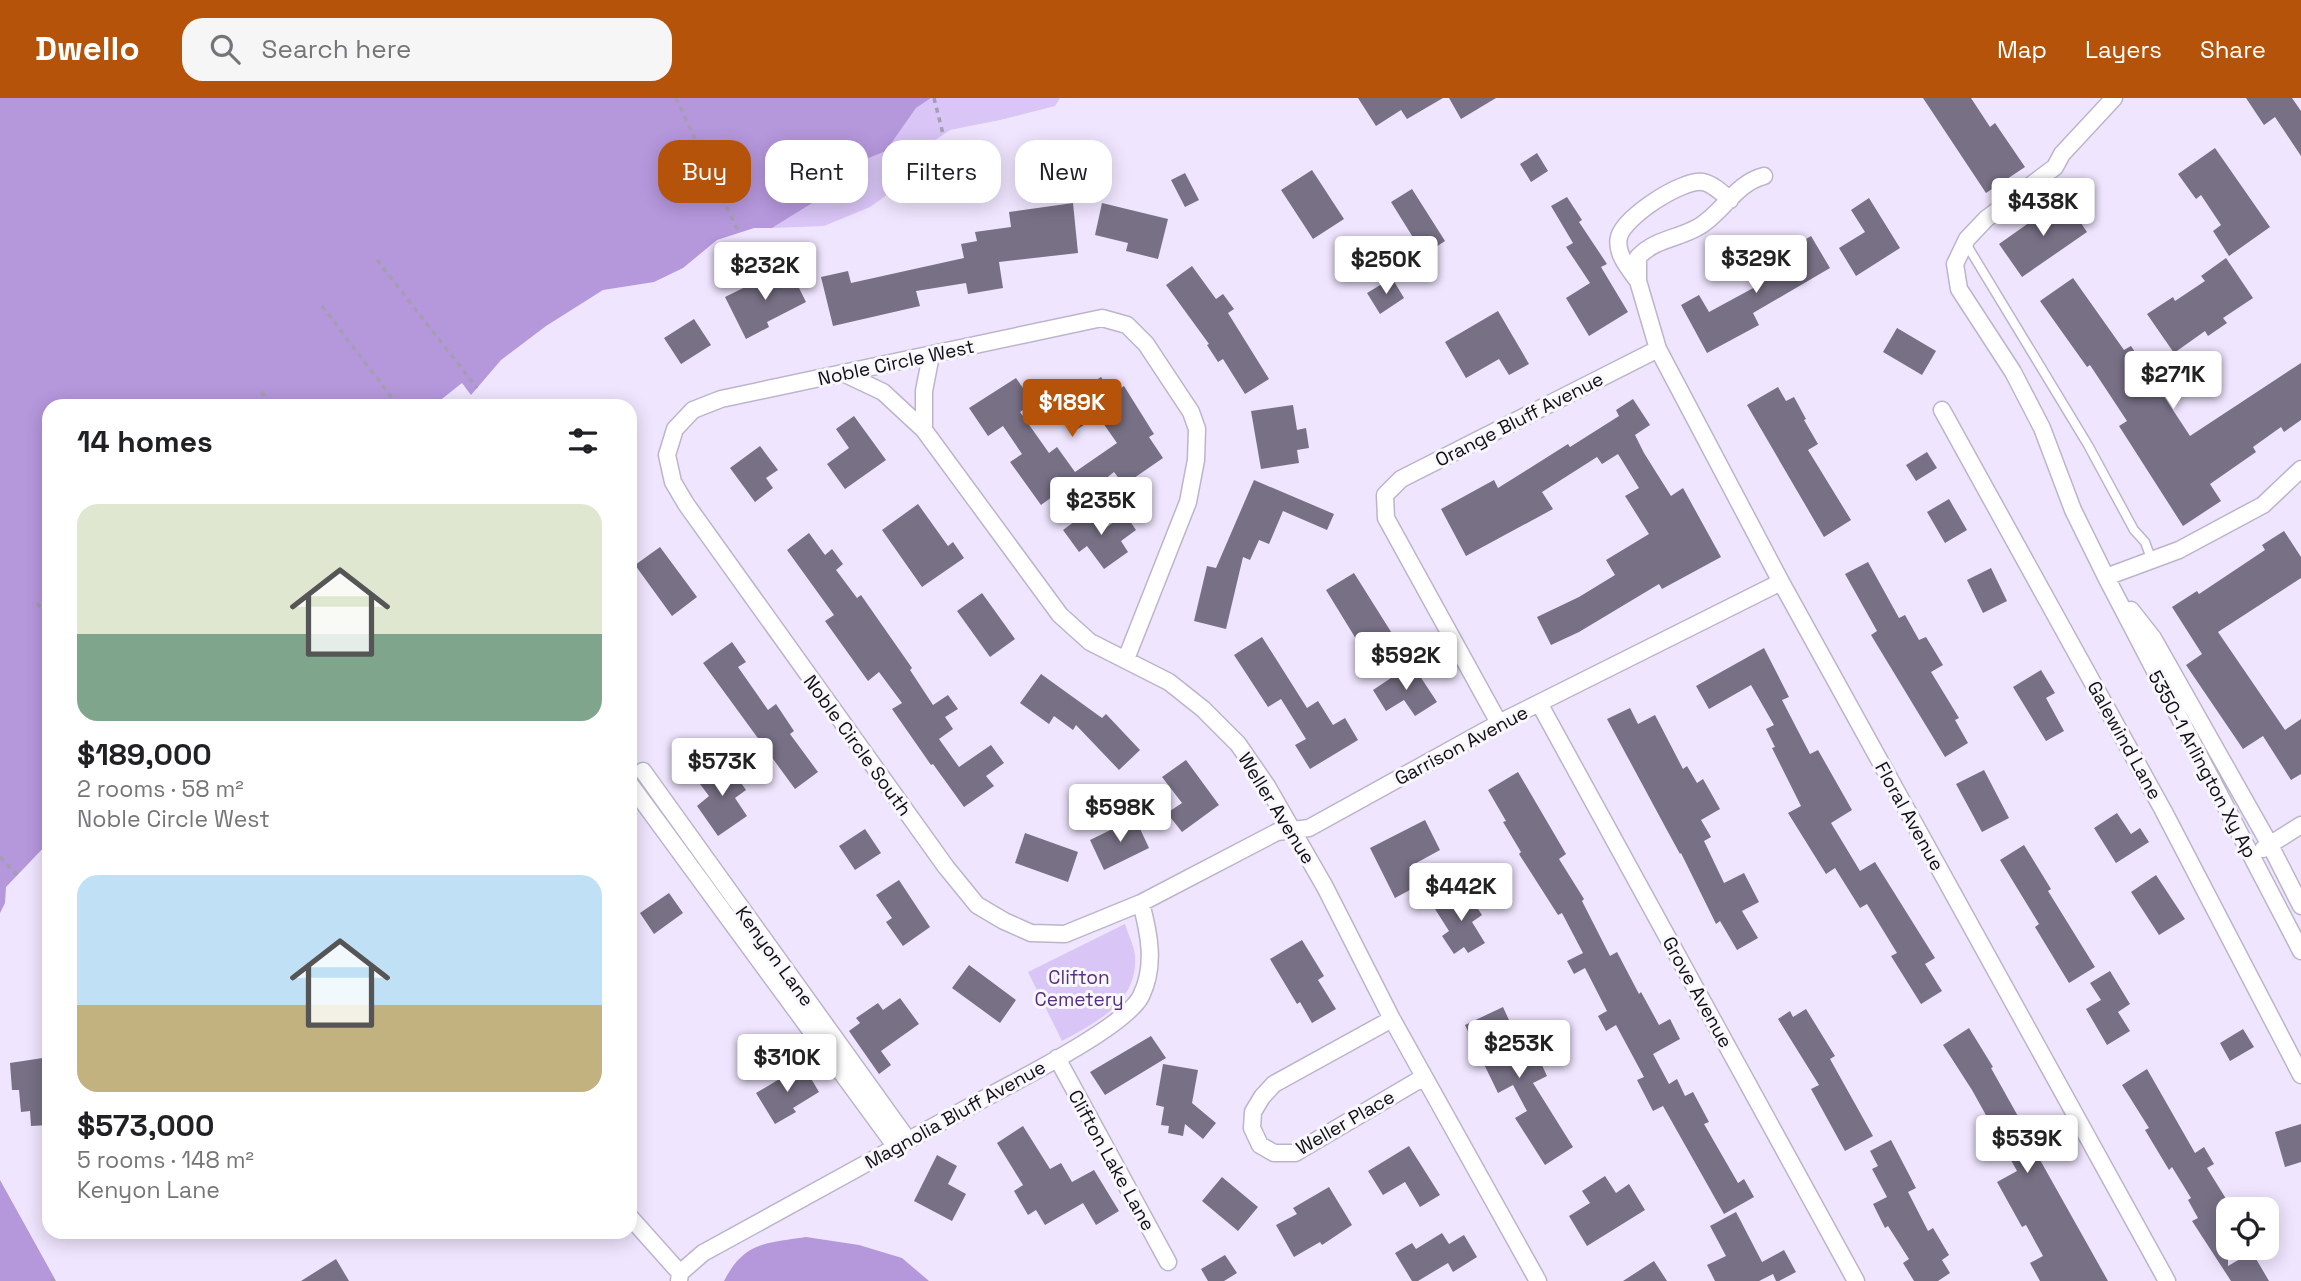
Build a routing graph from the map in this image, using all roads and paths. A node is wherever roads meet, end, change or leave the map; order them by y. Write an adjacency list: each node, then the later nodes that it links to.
1 (676, 98): 7 (path)
2 (934, 98): 4 (path)
3 (2114, 98): 8 (street, 5350-1 Arlington Xy Ap)
4 (943, 134)
5 (1764, 176): 6 (street)
6 (1730, 200): 10 (street); 10 (street, Floral Avenue)
7 (739, 233)
8 (1965, 242): 23 (lane); 24 (street, 5350-1 Arlington Xy Ap)
9 (377, 260): 15 (path)
10 (1638, 281): 12 (street, Floral Avenue)
11 (322, 306): 18 (path)
12 (1658, 349): 25 (street, Floral Avenue); 30 (street, Orange Bluff Avenue)
13 (931, 355): 14 (street, Noble Circle West); 21 (street); 28 (street, Noble Circle West)
14 (845, 374): 20 (street, Noble Circle West); 21 (street, Weller Avenue)
15 (477, 388)
16 (261, 392): 17 (path)
17 (266, 399)
18 (393, 399)
19 (1942, 410): 44 (street, Galewind Lane)
20 (675, 429): 39 (street, Noble Circle South)
21 (924, 430): 28 (street, Weller Avenue)
22 (2301, 469): 23 (street)
23 (2152, 561): 24 (street)
24 (2106, 577): 35 (street, 5350-1 Arlington Xy Ap); 36 (street, 5350-1 Arlington Xy Ap)
25 (1781, 582): 29 (street, Garrison Avenue); 52 (street, Floral Avenue)
26 (37, 603): 27 (path)
27 (42, 609)
28 (1126, 659): 34 (street, Weller Avenue)
29 (1539, 703): 30 (street, Garrison Avenue); 51 (street, Grove Avenue)
30 (1499, 723): 34 (street, Garrison Avenue)
31 (643, 771): 46 (street, Kenyon Lane)
32 (637, 793): 46 (street)
33 (2301, 825): 35 (street)
34 (1292, 829): 39 (street, Garrison Avenue); 42 (street, Weller Avenue)
35 (2270, 845): 36 (street); 40 (street, 5350-1 Arlington Xy Ap)
36 (2251, 856): 41 (street, 5350-1 Arlington Xy Ap)
37 (0, 857): 38 (path)
38 (17, 875)
39 (1141, 903): 43 (street, Magnolia Bluff Avenue)
40 (2301, 906)
41 (2301, 951)
42 (1392, 1019): 45 (street, Weller Avenue); 45 (street, Weller Place)
43 (1057, 1058): 46 (street, Magnolia Bluff Avenue); 48 (street, Clifton Lake Lane)
44 (2301, 1074)
45 (1424, 1077): 50 (street, Weller Avenue)
46 (902, 1144): 49 (street, Magnolia Bluff Avenue)
47 (637, 1226): 49 (street)
48 (1168, 1262)
49 (679, 1277)
50 (1538, 1281)
51 (1856, 1281)
52 (2167, 1281)

